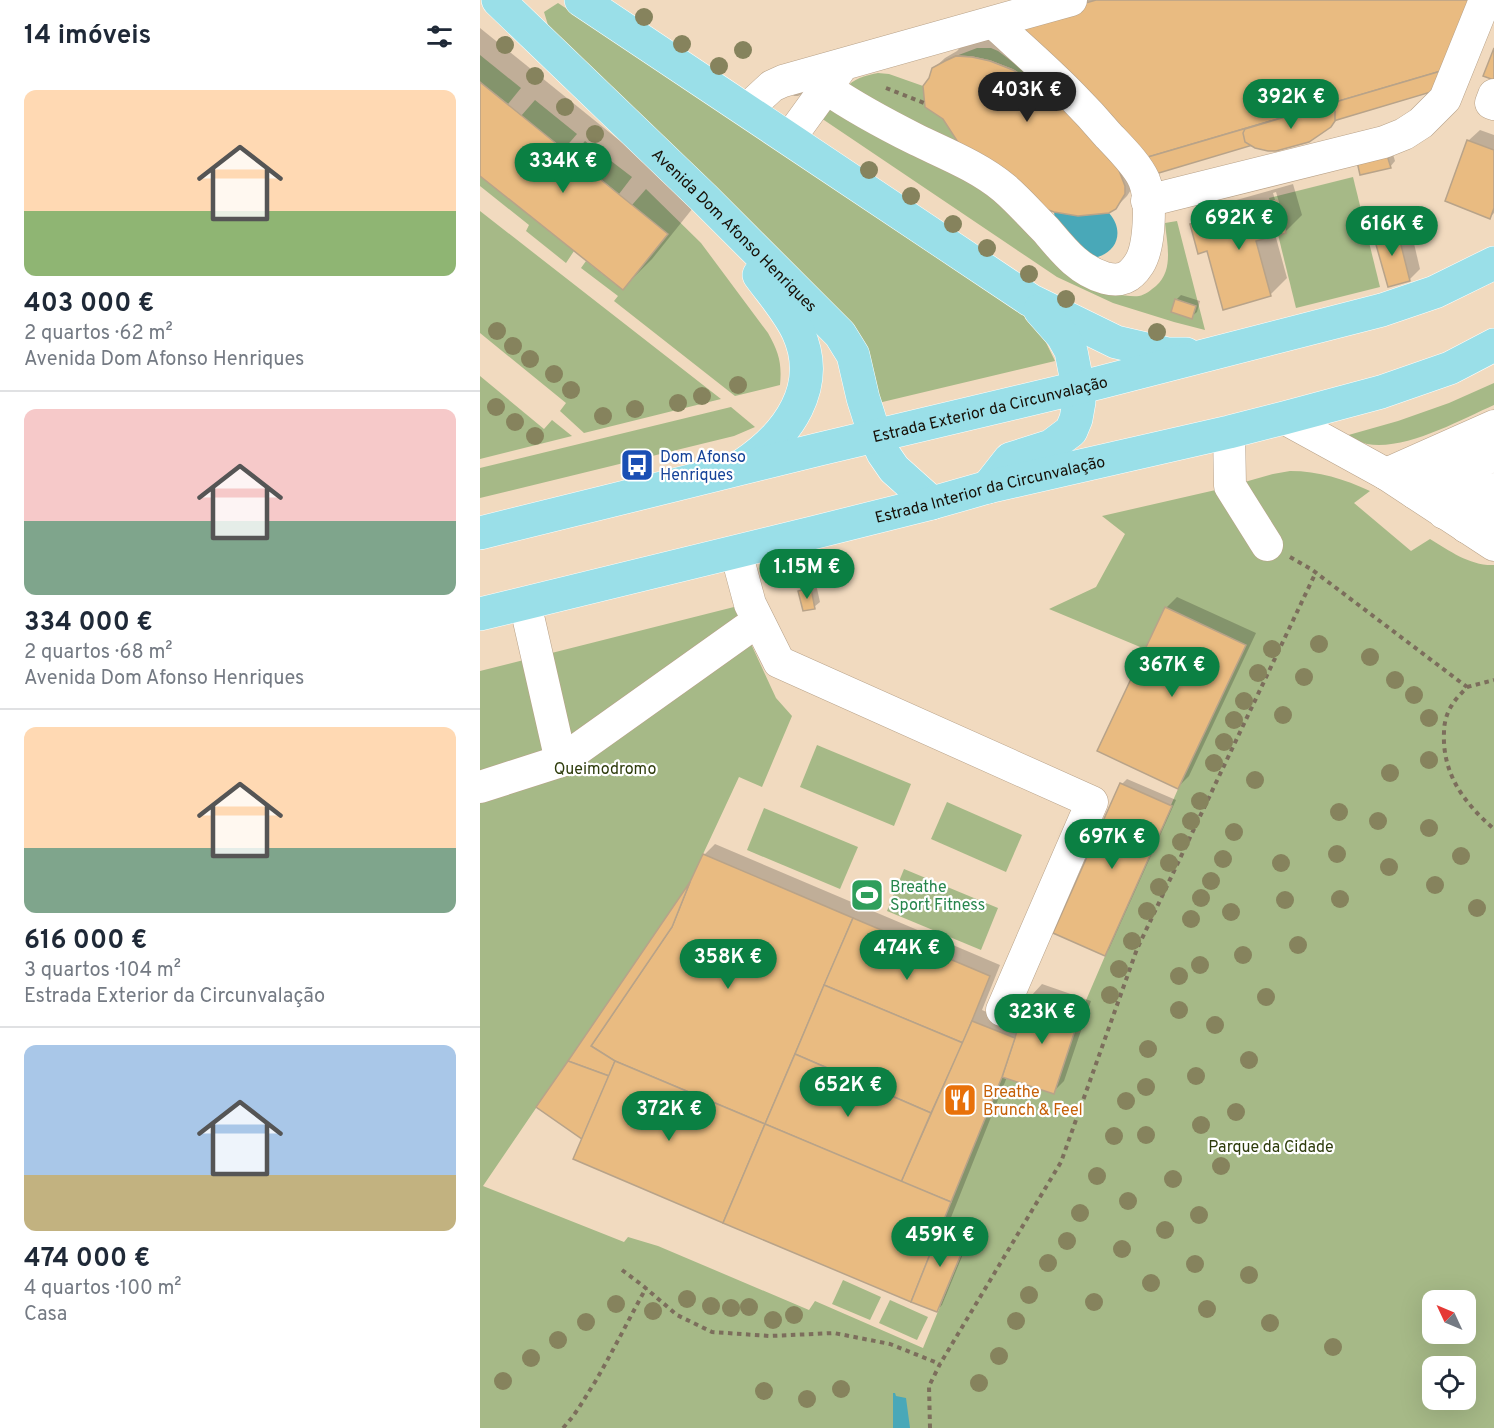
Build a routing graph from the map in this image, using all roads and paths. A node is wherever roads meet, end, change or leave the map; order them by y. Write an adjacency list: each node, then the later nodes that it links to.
1 (581, 0): 9 (main road)
2 (1071, 0): 5 (street)
3 (1485, 0): 12 (street)
4 (516, 7): 11 (main road, Avenida Dom Afonso Henriques)
5 (994, 23): 6 (street); 12 (street)
6 (834, 76): 9 (street); 10 (street); 12 (street)
7 (1494, 95): 8 (street)
8 (1494, 104)
9 (746, 110): 10 (main road)
10 (789, 139): 14 (main road)
11 (704, 198): 21 (main road, Avenida Dom Afonso Henriques); 23 (main road)
12 (1148, 201)
13 (1494, 263): 16 (main road, Estrada Exterior da Circunvalação)
14 (1030, 300): 16 (main road); 17 (main road)
15 (1494, 345): 18 (main road, Estrada Interior da Circunvalação)
16 (1209, 355): 17 (main road, Estrada Exterior da Circunvalação)
17 (1078, 387): 21 (main road, Estrada Exterior da Circunvalação); 25 (main road)
18 (1284, 418): 20 (main road, Estrada Interior da Circunvalação); 24 (street)
19 (1494, 426): 24 (street)
20 (1229, 432): 25 (main road, Estrada Interior da Circunvalação); 31 (street)
21 (875, 436): 23 (main road, Estrada Exterior da Circunvalação); 28 (main road, Avenida Dom Afonso Henriques)
22 (1494, 455): 27 (street)
23 (735, 470): 30 (main road, Estrada Exterior da Circunvalação)
24 (1386, 474): 27 (street)
25 (988, 487): 28 (main road, Estrada Interior da Circunvalação)
26 (1494, 489): 29 (street)
27 (1415, 493): 29 (street)
28 (932, 503): 33 (main road, Estrada Interior da Circunvalação)
29 (1468, 518): 32 (street)
30 (480, 533)
31 (1267, 545): 34 (path)
32 (1494, 545)
33 (736, 552): 35 (main road, Estrada Interior da Circunvalação); 37 (street)
34 (1316, 572): 39 (path); 46 (path)
35 (525, 603): 36 (main road, Estrada Interior da Circunvalação); 40 (street)
36 (480, 614)
37 (760, 625): 40 (street); 43 (street)
38 (1494, 680): 39 (path)
39 (1467, 687): 42 (path)
40 (561, 761): 41 (street)
41 (480, 786)
42 (1494, 829)
43 (1002, 1010)
44 (622, 1270): 45 (path)
45 (646, 1288): 46 (path); 47 (path)
46 (940, 1364): 48 (path)
47 (563, 1428)
48 (930, 1428)

